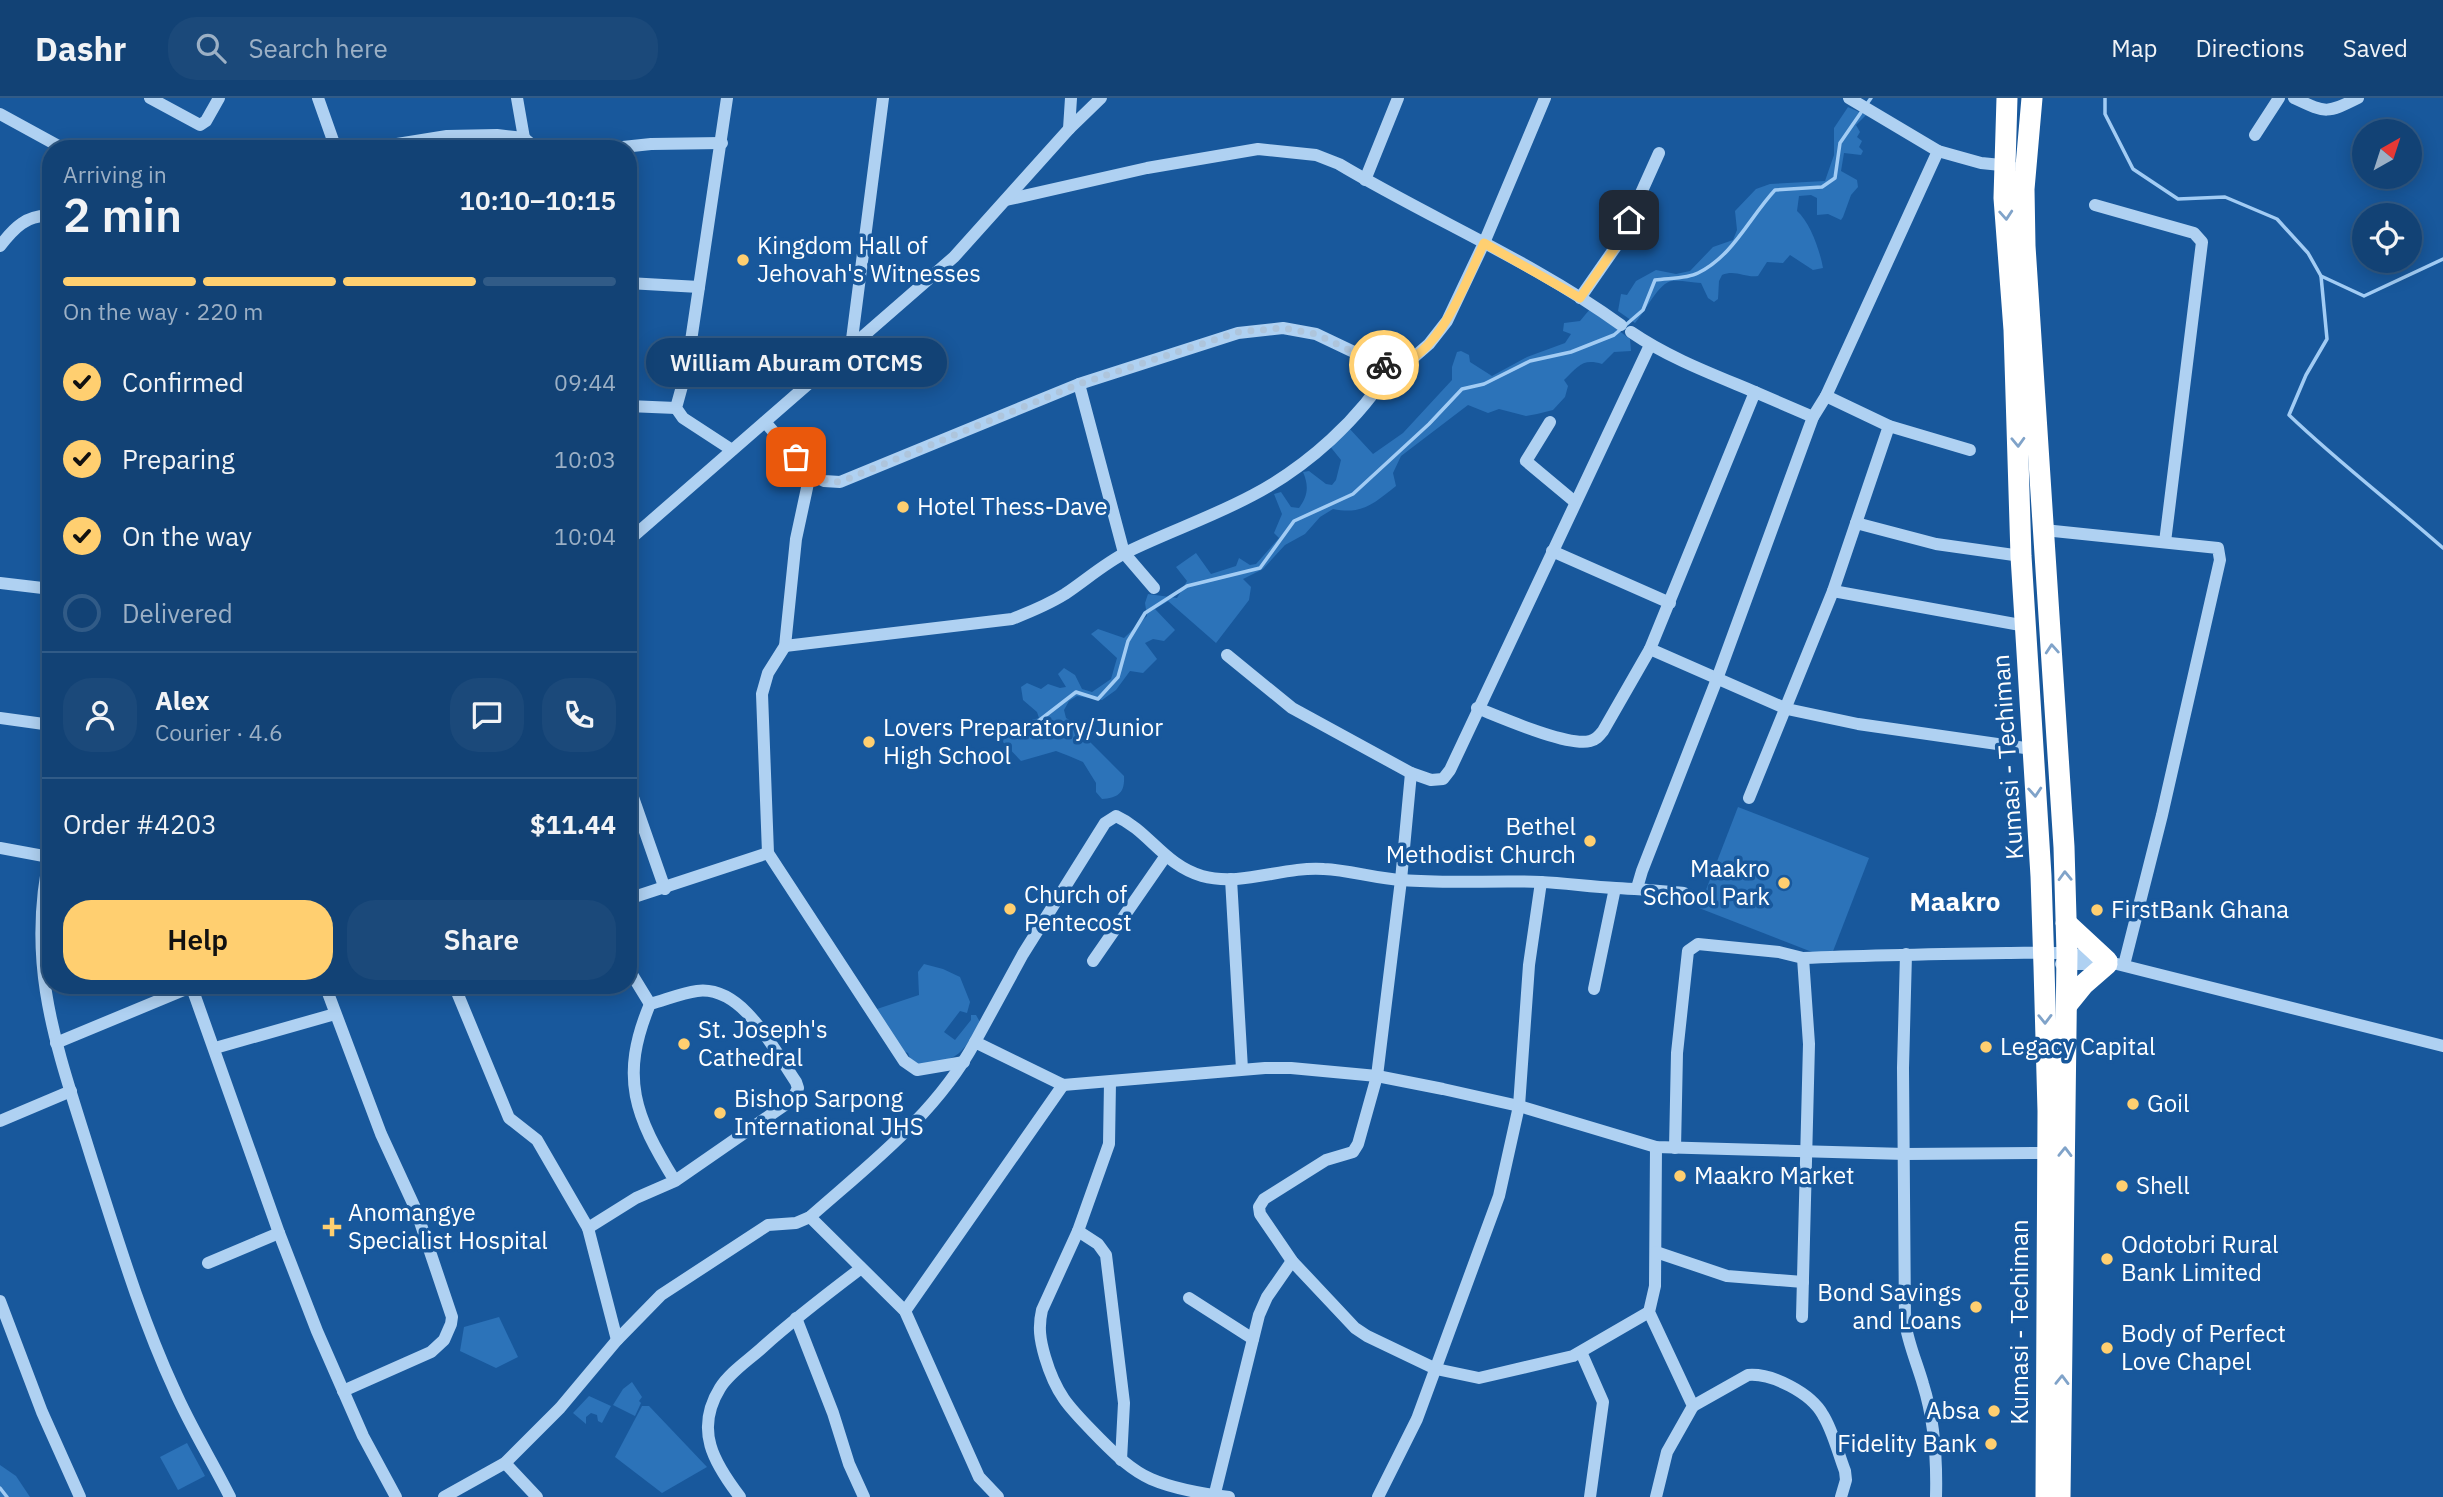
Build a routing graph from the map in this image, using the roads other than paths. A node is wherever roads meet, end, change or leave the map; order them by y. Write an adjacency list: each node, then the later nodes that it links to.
1 (150, 98): 2 (street)
2 (219, 98)
3 (317, 98): 22 (street)
4 (517, 98): 20 (street)
5 (727, 98): 25 (street)
6 (883, 98): 41 (street)
7 (1071, 98): 18 (street)
8 (1101, 98): 18 (street)
9 (1398, 98): 30 (street)
10 (1545, 98): 34 (street)
11 (2007, 98): 29 (highway)
12 (2032, 98): 29 (highway)
13 (2279, 98): 19 (street)
14 (2294, 98): 15 (street)
15 (2358, 98)
16 (1853, 100): 27 (street)
17 (0, 114): 21 (street)
18 (1069, 130): 31 (street)
19 (2255, 135)
20 (524, 138): 23 (street); 24 (street)
21 (48, 140)
22 (333, 140)
23 (422, 140)
24 (526, 140)
25 (722, 143): 26 (street); 38 (street)
26 (637, 145)
27 (1938, 151): 29 (street); 45 (street)
28 (1658, 153): 39 (street)
29 (2015, 166): 36 (highway)
30 (1365, 180): 31 (street); 34 (street)
31 (1006, 200): 41 (street)
32 (2095, 205): 59 (street)
33 (42, 216): 35 (street)
34 (1484, 243): 39 (street); 42 (street)
35 (0, 246)
36 (2017, 264): 57 (highway); 62 (highway, Kumasi - Techiman, one-way to 62)
37 (637, 284): 38 (street)
38 (699, 287): 47 (street)
39 (1580, 298): 40 (street)
40 (1650, 345): 44 (street); 55 (street)
41 (850, 347): 49 (street)
42 (1392, 366): 43 (street); 61 (street)
43 (1079, 384): 54 (street); 61 (street)
44 (1755, 392): 48 (street); 67 (street)
45 (1826, 396): 48 (street); 51 (street)
46 (637, 406): 47 (street)
47 (676, 408): 52 (street)
48 (1813, 417): 72 (street)
49 (765, 422): 52 (street); 54 (street)
50 (1550, 422): 55 (street)
51 (1889, 426): 53 (street); 56 (street)
52 (732, 450): 58 (street)
53 (1970, 450)
54 (810, 474): 69 (street)
55 (1575, 502): 60 (street)
56 (1856, 523): 62 (street); 66 (street)
57 (2044, 530): 59 (street); 94 (highway, one-way to 57)
58 (637, 533)
59 (2165, 541): 100 (street)
60 (1552, 551): 67 (street); 73 (street)
61 (1124, 553): 65 (street); 69 (street)
62 (2021, 556): 68 (highway, Kumasi - Techiman)
63 (0, 583): 64 (street)
64 (42, 588)
65 (1154, 588)
66 (1833, 591): 68 (street); 74 (street)
67 (1670, 603): 70 (street)
68 (2026, 626): 77 (highway, Kumasi - Techiman)
69 (785, 646): 83 (street)
70 (1650, 649): 72 (street); 73 (street)
71 (1227, 655): 78 (street)
72 (1717, 679): 74 (street); 89 (street)
73 (1477, 708): 78 (street)
74 (1787, 709): 77 (street); 79 (street)
75 (0, 718): 76 (street)
76 (42, 723)
77 (2032, 749): 98 (highway, Kumasi - Techiman, one-way to 98)
78 (1411, 773): 86 (street)
79 (1749, 798)
80 (637, 809): 90 (street)
81 (0, 848): 82 (street)
82 (42, 852)
83 (768, 853): 90 (street); 116 (street)
84 (1165, 857): 85 (street); 99 (street); 112 (street)
85 (1231, 879): 86 (street); 117 (street)
86 (1401, 880): 87 (street); 118 (street)
87 (1541, 882): 88 (street); 122 (street)
88 (1615, 888): 89 (street); 103 (street)
89 (1637, 888): 91 (street)
90 (665, 889): 92 (street)
91 (1685, 893)
92 (637, 897)
93 (42, 909): 101 (street)
94 (2066, 923): 97 (highway); 100 (highway)
95 (1906, 954): 96 (street); 98 (street); 128 (street)
96 (1803, 958): 125 (street); 126 (street)
97 (2067, 958): 98 (street); 100 (street); 110 (highway)
98 (2044, 959): 127 (highway, Kumasi - Techiman, one-way to 127)
99 (1093, 961)
100 (2113, 963): 110 (highway); 114 (street)
101 (42, 969)
102 (637, 983): 109 (street)
103 (1594, 989)
104 (45, 994): 113 (street)
105 (172, 994): 113 (street)
106 (194, 994): 115 (street)
107 (328, 994): 111 (street)
108 (458, 994): 131 (street)
109 (650, 1004): 129 (street); 129 (street)
110 (2067, 1005): 169 (highway, one-way to 110)
111 (335, 1014): 115 (street); 149 (street)
112 (975, 1042): 116 (street); 120 (street)
113 (56, 1043): 121 (street)
114 (2443, 1046)
115 (215, 1048): 133 (street)
116 (964, 1062): 130 (street)
117 (1242, 1069): 118 (street); 119 (street)
118 (1377, 1076): 122 (street); 135 (street)
119 (1110, 1082): 120 (street); 132 (street)
120 (1063, 1085): 141 (street)
121 (71, 1091): 123 (street); 155 (street)
122 (1519, 1106): 124 (street); 148 (street)
123 (0, 1121)
124 (1656, 1147): 125 (street); 134 (street)
125 (1675, 1149): 126 (street)
126 (1805, 1152): 128 (street); 138 (street)
127 (2047, 1153): 128 (street); 168 (highway, Kumasi - Techiman)
128 (1906, 1154): 167 (street)
129 (675, 1181): 131 (street)
130 (810, 1217): 137 (street); 146 (street)
131 (588, 1228): 146 (street)
132 (1078, 1231): 151 (street); 151 (street)
133 (279, 1233): 136 (street); 149 (street)
134 (1656, 1252): 138 (street); 142 (street)
135 (1292, 1261): 145 (street); 148 (street)
136 (208, 1263)
137 (860, 1269): 141 (street); 144 (street)
138 (1802, 1282): 143 (street)
139 (1189, 1298): 145 (street)
140 (0, 1301): 154 (street)
141 (905, 1311): 161 (street)
142 (1649, 1312): 147 (street); 150 (street)
143 (1802, 1317)
144 (796, 1318): 159 (street); 160 (street)
145 (1252, 1339): 153 (street)
146 (617, 1340): 152 (street)
147 (1581, 1352): 148 (street); 164 (street)
148 (1436, 1369): 163 (street)
149 (343, 1391): 156 (street)
150 (1693, 1406): 165 (street); 166 (street)
151 (1121, 1461): 153 (street)
152 (506, 1463): 157 (street); 158 (street)
153 (1214, 1496): 162 (street)
154 (80, 1497)
155 (230, 1497)
156 (396, 1497)
157 (444, 1497)
158 (537, 1497)
159 (740, 1497)
160 (864, 1497)
161 (998, 1497)
162 (1229, 1497)
163 (1378, 1497)
164 (1590, 1497)
165 (1656, 1497)
166 (1841, 1497)
167 (1936, 1497)
168 (2046, 1497)
169 (2060, 1497)

